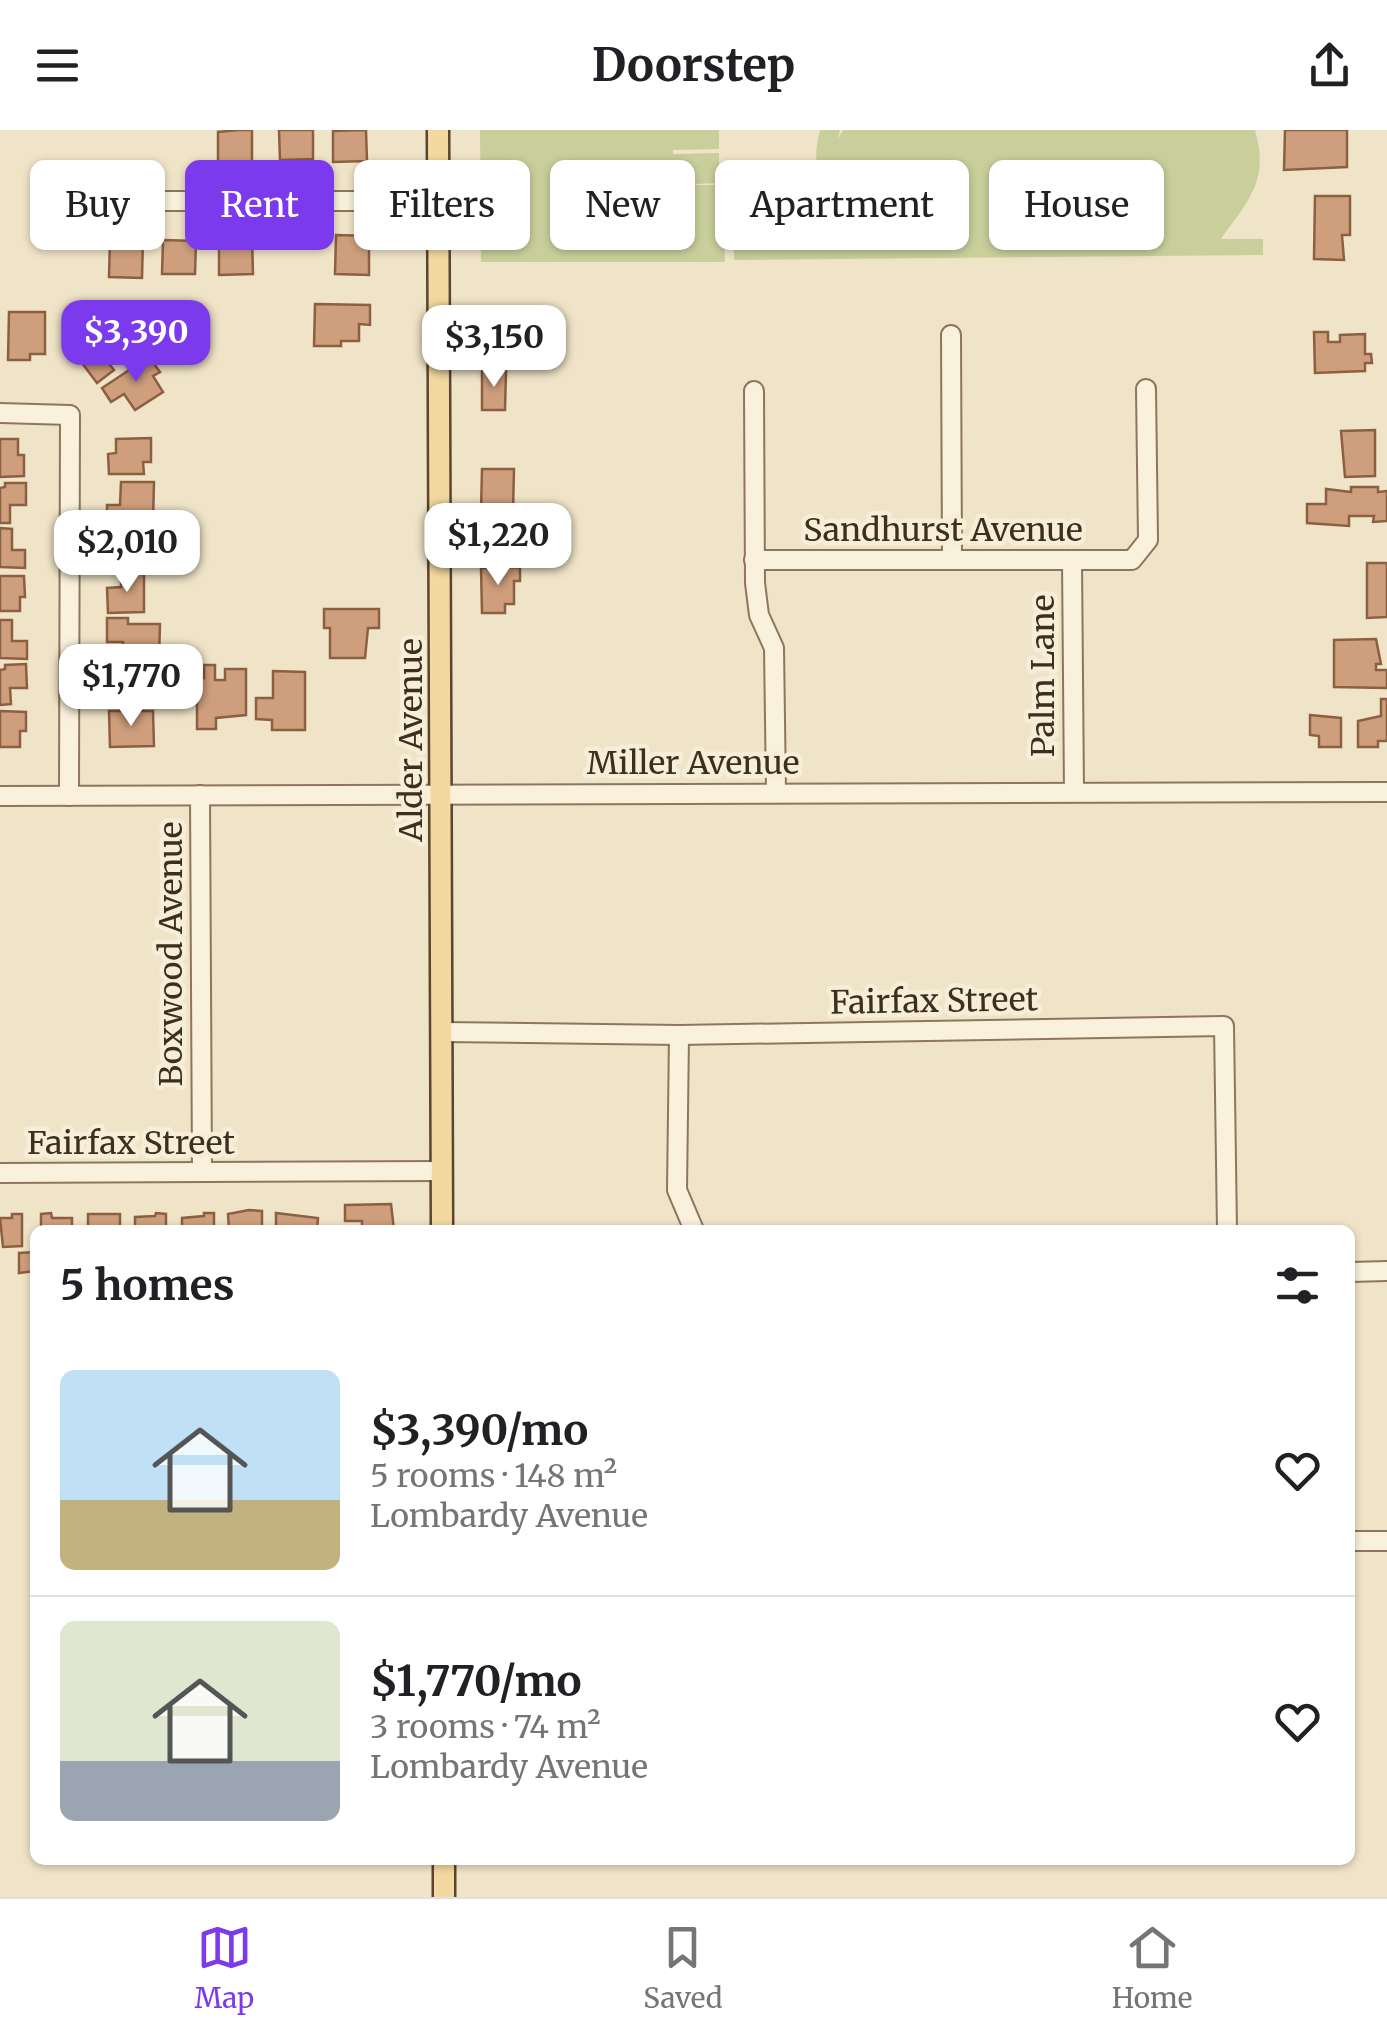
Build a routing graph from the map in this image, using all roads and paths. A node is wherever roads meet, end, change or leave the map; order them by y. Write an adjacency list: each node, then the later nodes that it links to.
1 (438, 130): 2 (main road, Alder Avenue)
2 (438, 160)
3 (165, 201): 4 (street)
4 (354, 201)
5 (438, 250): 16 (main road, Alder Avenue)
6 (951, 335): 11 (street)
7 (1146, 390): 12 (street, Sandhurst Avenue)
8 (754, 391): 10 (street)
9 (0, 413): 19 (street)
10 (754, 560): 11 (street, Sandhurst Avenue); 13 (street)
11 (952, 560): 12 (street, Sandhurst Avenue)
12 (1072, 560): 14 (street, Palm Lane)
13 (776, 792): 14 (street, Miller Avenue); 16 (street, Miller Avenue)
14 (1074, 792): 15 (street, Miller Avenue)
15 (1387, 792)
16 (441, 794): 17 (street, Miller Avenue); 20 (main road, Alder Avenue)
17 (200, 795): 19 (street, Miller Avenue); 22 (street, Boxwood Avenue)
18 (0, 796): 19 (street, Miller Avenue)
19 (69, 796)
20 (442, 1032): 21 (street, Fairfax Street); 23 (main road, Alder Avenue)
21 (679, 1035): 26 (street); 27 (street, Fairfax Street)
22 (202, 1172): 23 (street, Fairfax Street); 24 (street, Fairfax Street)
23 (442, 1172): 25 (main road, Alder Avenue)
24 (0, 1173)
25 (442, 1225)
26 (692, 1225)
27 (1226, 1225)
28 (1387, 1271): 29 (street)
29 (1355, 1272)
30 (1355, 1541): 31 (street)
31 (1387, 1541)
32 (444, 1865): 33 (main road)
33 (444, 1897)

